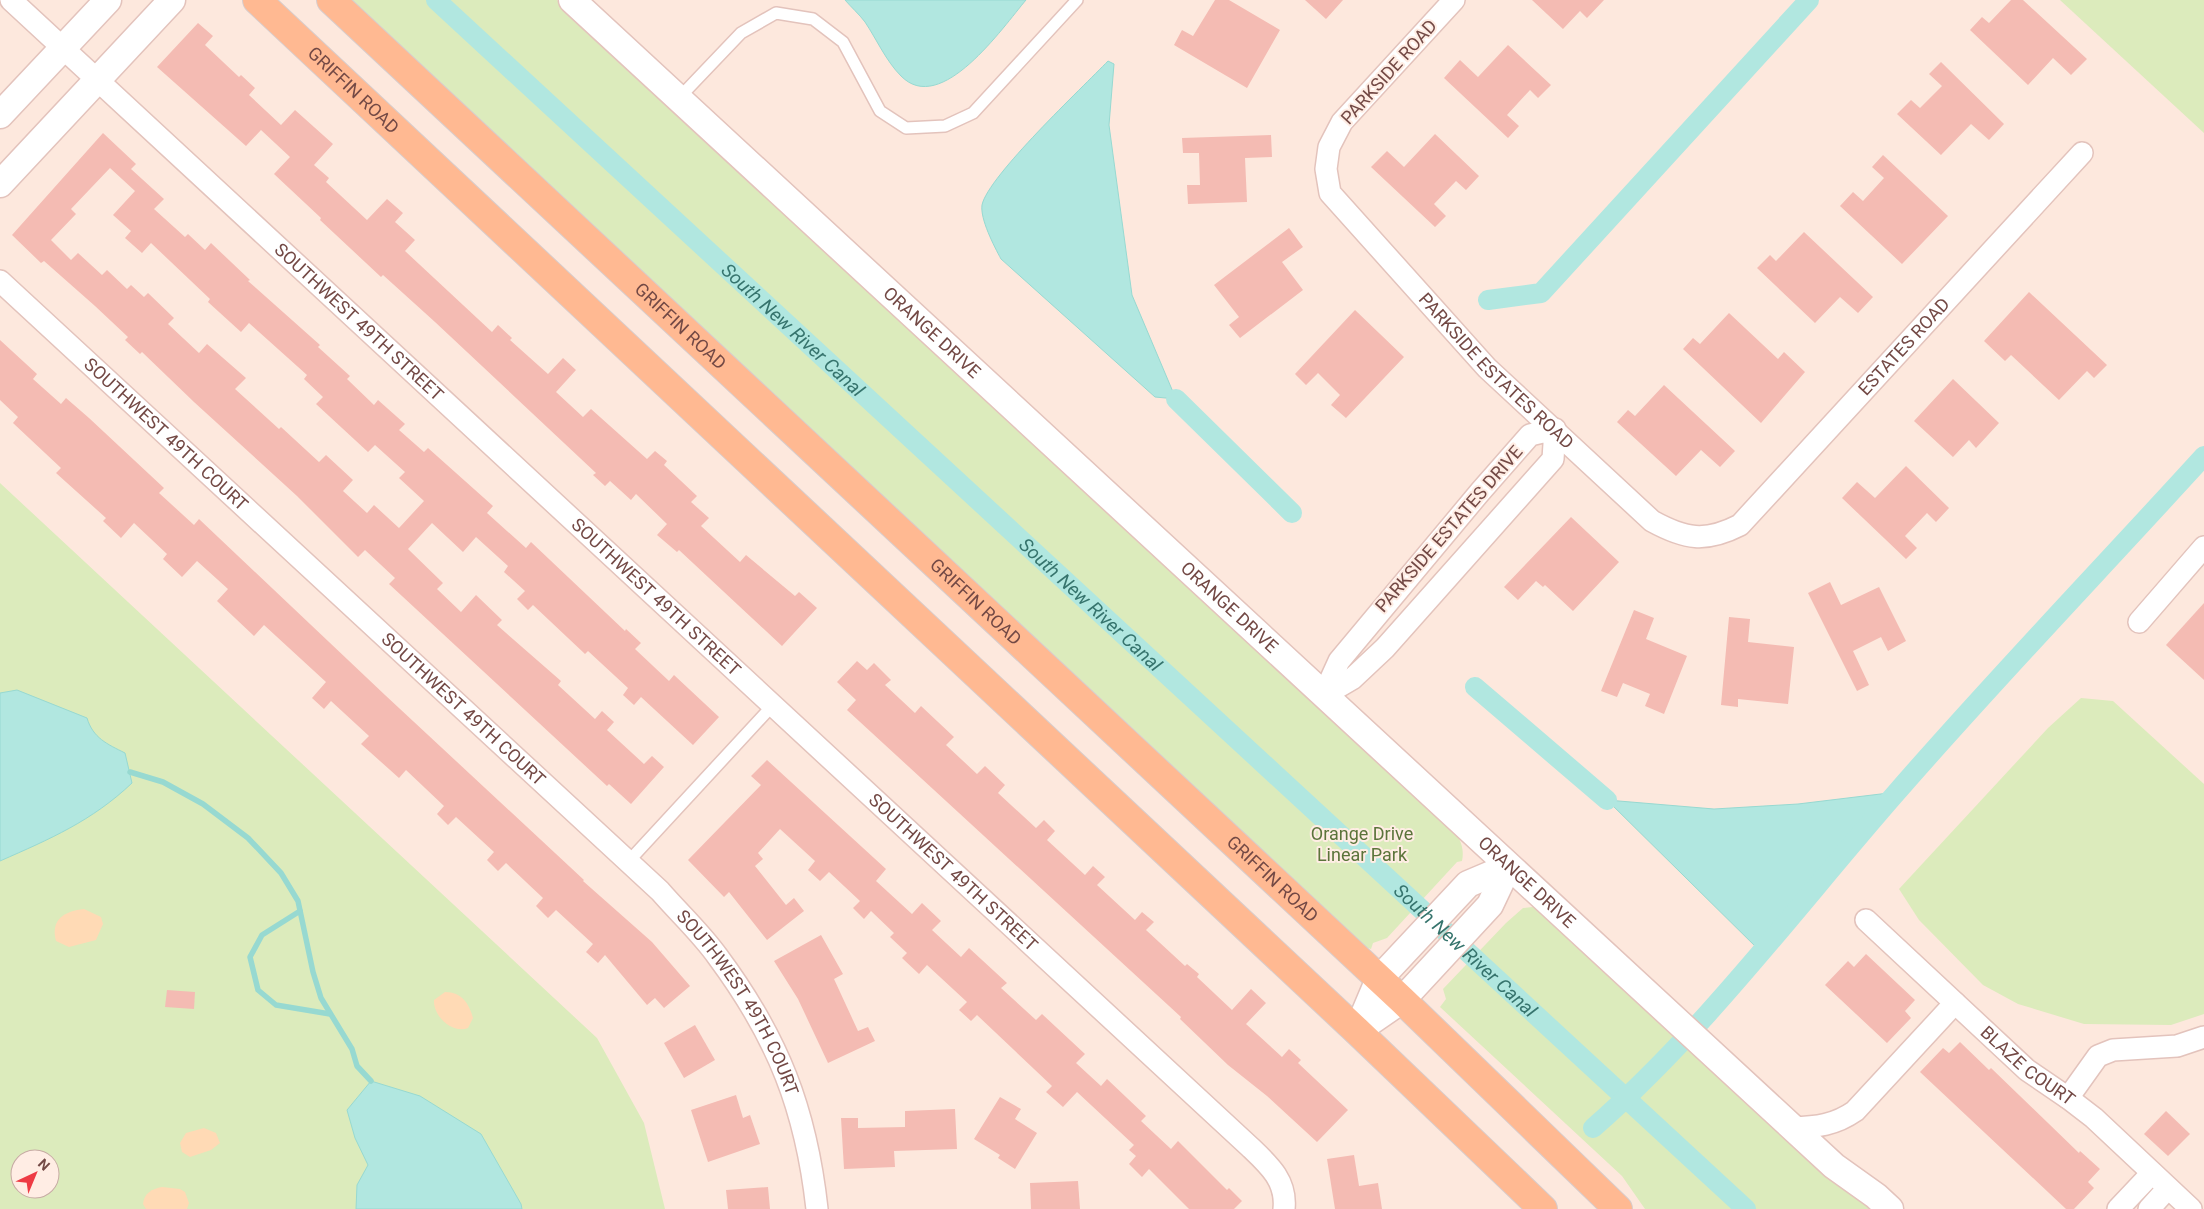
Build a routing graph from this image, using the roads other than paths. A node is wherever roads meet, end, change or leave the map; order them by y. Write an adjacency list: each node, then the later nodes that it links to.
1 (11, 0): 9 (street, SOUTHWEST 49TH STREET)
2 (108, 0): 9 (street)
3 (172, 0): 10 (street)
4 (257, 0): 31 (main road, GRIFFIN ROAD)
5 (331, 0): 28 (main road, GRIFFIN ROAD)
6 (572, 0): 11 (street, ORANGE DRIVE)
7 (1077, 0): 11 (lane)
8 (1454, 0): 13 (street, PARKSIDE ROAD)
9 (64, 48): 10 (street, SOUTHWEST 49TH STREET); 12 (street)
10 (99, 81): 15 (street); 24 (street, SOUTHWEST 49TH STREET)
11 (678, 99): 23 (street, ORANGE DRIVE)
12 (0, 115)
13 (1328, 147): 17 (street, PARKSIDE ESTATES ROAD)
14 (2082, 153): 19 (street, ESTATES ROAD)
15 (0, 184)
16 (0, 281): 25 (street, SOUTHWEST 49TH COURT)
17 (1555, 429): 18 (street, PARKSIDE ESTATES DRIVE); 19 (street, PARKSIDE ESTATES ROAD); 21 (street, PARKSIDE ESTATES DRIVE)
18 (1449, 529): 21 (street); 23 (street, PARKSIDE ESTATES DRIVE)
19 (1723, 534)
20 (2204, 548): 22 (street)
21 (1471, 551): 23 (street, PARKSIDE ESTATES DRIVE)
22 (2139, 622)
23 (1323, 696): 26 (street, ORANGE DRIVE)
24 (773, 705): 25 (lane); 37 (street, SOUTHWEST 49TH STREET)
25 (628, 862): 38 (street, SOUTHWEST 49TH COURT)
26 (1508, 867): 28 (street); 29 (street); 34 (street, ORANGE DRIVE)
27 (1866, 920): 30 (street, BLAZE COURT)
28 (1378, 979): 29 (main road, GRIFFIN ROAD); 31 (street)
29 (1402, 1000): 31 (street); 40 (main road, GRIFFIN ROAD)
30 (1956, 1004): 33 (street, BLAZE COURT); 34 (street)
31 (1357, 1031): 39 (main road, GRIFFIN ROAD)
32 (2204, 1037): 33 (street)
33 (2068, 1098): 35 (street, BLAZE COURT)
34 (1792, 1128): 41 (street, ORANGE DRIVE)
35 (2152, 1173): 36 (street, BLAZE COURT); 42 (street)
36 (2168, 1188): 43 (street); 44 (street, BLAZE COURT)
37 (1285, 1206)
38 (817, 1209)
39 (1543, 1209)
40 (1618, 1209)
41 (1890, 1209)
42 (2118, 1209)
43 (2149, 1209)
44 (2191, 1209)

